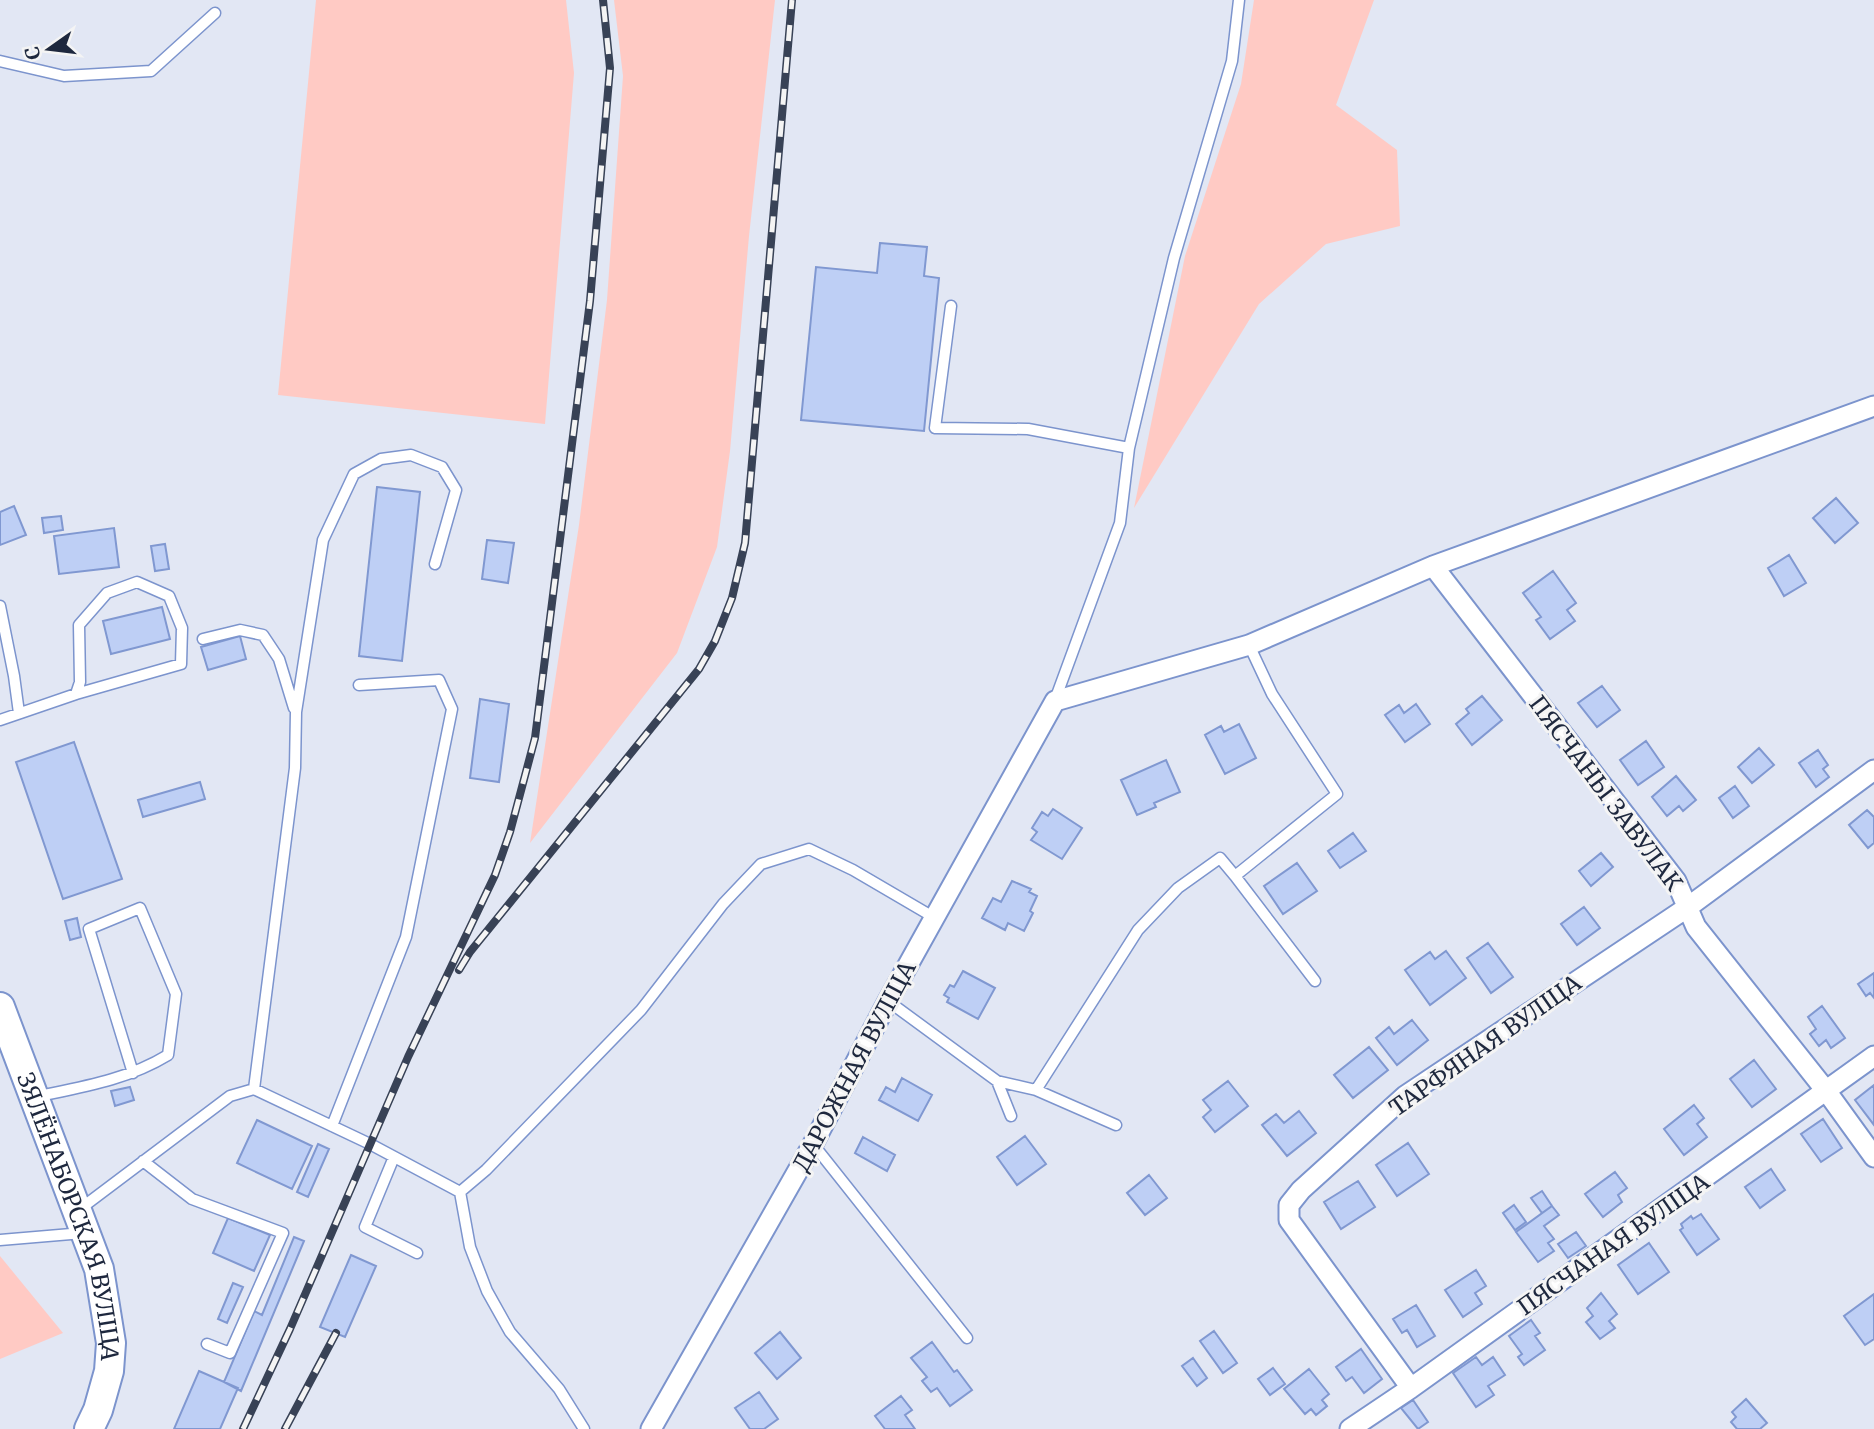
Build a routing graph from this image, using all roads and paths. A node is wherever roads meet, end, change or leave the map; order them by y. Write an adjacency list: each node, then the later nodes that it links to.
1 (1239, 0): 6 (lane)
2 (215, 13): 3 (lane)
3 (0, 61)
4 (951, 306): 6 (lane)
5 (1874, 406): 8 (street)
6 (1129, 448): 14 (lane)
7 (435, 564): 15 (lane)
8 (1433, 566): 11 (street); 20 (street, ПЯСЧАНЫ ЗАВУЛАК)
9 (0, 606): 16 (lane)
10 (203, 639): 15 (lane)
11 (1250, 645): 14 (street); 19 (lane)
12 (359, 685): 34 (lane)
13 (76, 694): 13 (lane); 16 (lane)
14 (1055, 701): 21 (street, ДАРОЖНАЯ ВУЛІЦА)
15 (296, 712): 28 (lane)
16 (19, 713): 17 (lane)
17 (0, 720)
18 (1874, 771): 20 (street, ТАРФЯНАЯ ВУЛІЦА)
19 (1235, 877): 22 (lane); 29 (lane)
20 (1688, 907): 30 (street, ПЯСЧАНЫ ЗАВУЛАК); 45 (street, ТАРФЯНАЯ ВУЛІЦА)
21 (935, 918): 23 (street, ДАРОЖНАЯ ВУЛІЦА); 39 (lane)
22 (1315, 981)
23 (888, 1001): 27 (lane); 35 (street, ДАРОЖНАЯ ВУЛІЦА)
24 (0, 1006): 31 (main road, ЗЯЛЁНАБОРСКАЯ ВУЛІЦА)
25 (1874, 1056): 30 (street, ПЯСЧАНАЯ ВУЛІЦА)
26 (133, 1073): 26 (lane); 31 (lane)
27 (996, 1081): 29 (lane); 32 (lane)
28 (254, 1089): 34 (lane); 38 (lane)
29 (1036, 1090): 33 (lane)
30 (1828, 1092): 37 (street, ПЯСЧАНЫ ЗАВУЛАК); 45 (street, ПЯСЧАНАЯ ВУЛІЦА)
31 (35, 1097): 40 (main road, ЗЯЛЁНАБОРСКАЯ ВУЛІЦА)
32 (1011, 1115)
33 (1116, 1125)
34 (332, 1126): 36 (lane)
35 (813, 1143): 43 (lane); 48 (street, ДАРОЖНАЯ ВУЛІЦА)
36 (394, 1157): 39 (lane); 42 (lane)
37 (1874, 1157)
38 (143, 1161): 40 (lane); 44 (lane)
39 (460, 1192): 47 (lane)
40 (83, 1222): 41 (lane); 46 (main road, ЗЯЛЁНАБОРСКАЯ ВУЛІЦА)
41 (0, 1240)
42 (417, 1253)
43 (967, 1338)
44 (207, 1344)
45 (1411, 1388): 49 (street, ПЯСЧАНАЯ ВУЛІЦА)
46 (89, 1429)
47 (584, 1429)
48 (650, 1429)
49 (1350, 1429)

